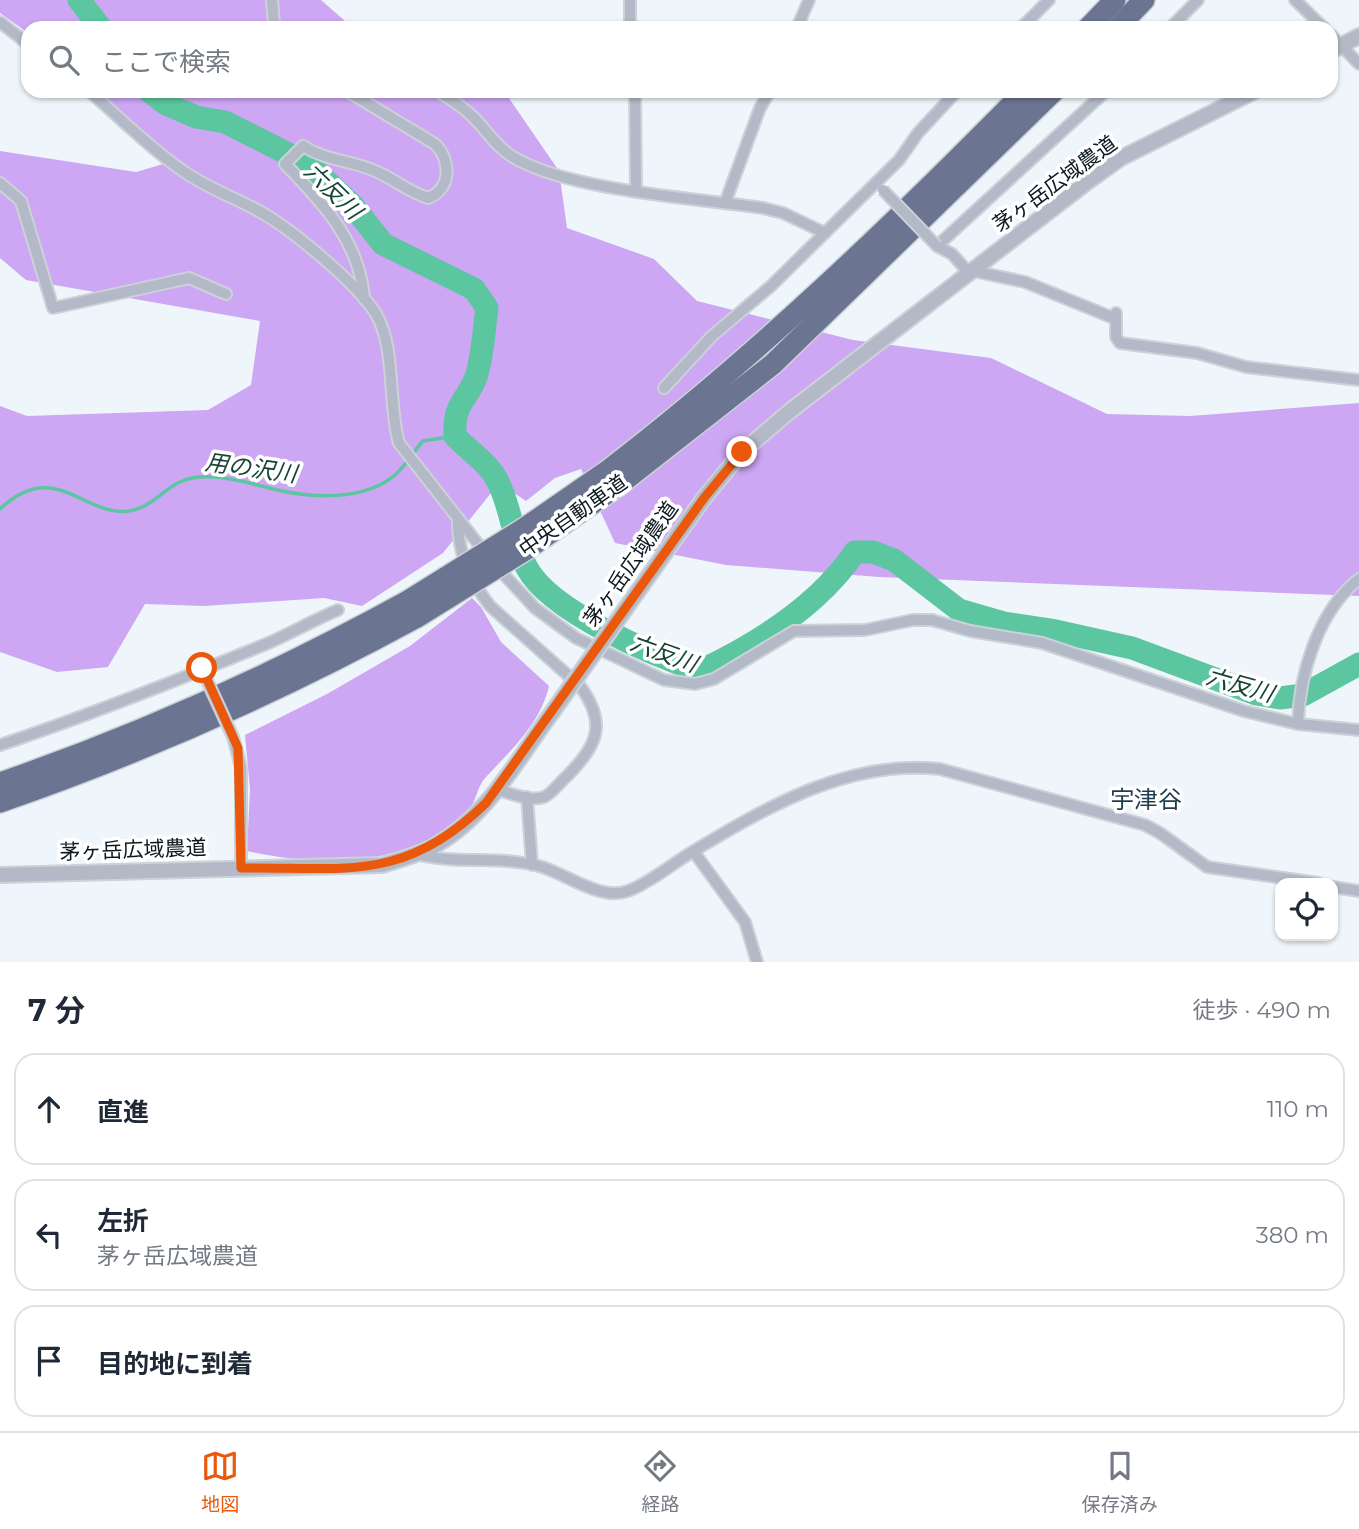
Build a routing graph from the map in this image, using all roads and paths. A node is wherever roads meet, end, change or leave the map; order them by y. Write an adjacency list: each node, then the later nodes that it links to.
1 (272, 0): 9 (street)
2 (630, 0): 10 (street)
3 (809, 0): 11 (street)
4 (1049, 0): 12 (street)
5 (1115, 0): 13 (highway)
6 (1144, 0): 14 (highway)
7 (1198, 0): 15 (street)
8 (1295, 0): 16 (street)
9 (274, 21)
10 (630, 21)
11 (800, 21)
12 (1028, 21)
13 (1095, 21)
14 (1124, 21)
15 (1177, 21)
16 (1317, 21)
17 (0, 22): 19 (street)
18 (1359, 36): 20 (street)
19 (21, 38)
20 (1338, 42)
21 (1338, 46): 22 (street)
22 (1359, 64)
23 (97, 98): 41 (street)
24 (359, 98): 41 (street)
25 (447, 98): 35 (street)
26 (635, 98): 35 (street)
27 (766, 98): 36 (street)
28 (951, 98): 34 (street)
29 (1019, 98): 44 (highway, 中央自動車道)
30 (1048, 98): 44 (highway, 中央自動車道)
31 (1098, 98): 38 (street)
32 (1241, 98): 39 (street, 茅ヶ岳広域農道)
33 (0, 183): 40 (street)
34 (879, 186): 37 (street); 38 (street, bridge)
35 (636, 191): 36 (street)
36 (725, 203): 37 (street)
37 (825, 233): 43 (street)
38 (937, 246): 39 (street)
39 (971, 273): 42 (street); 54 (street, 茅ヶ岳広域農道, bridge)
40 (226, 293)
41 (364, 299): 45 (street)
42 (1359, 380)
43 (664, 388)
44 (611, 480): 47 (highway, 中央自動車道, bridge)
45 (458, 519): 50 (street); 55 (street)
46 (1359, 579): 50 (street)
47 (413, 609): 53 (highway, 中央自動車道); 56 (highway, 中央自動車道)
48 (338, 610): 49 (street)
49 (203, 671): 52 (street); 60 (street, bridge)
50 (1298, 724): 51 (street)
51 (1359, 730)
52 (0, 745)
53 (0, 783)
54 (496, 789): 55 (street); 58 (street, 茅ヶ岳広域農道)
55 (527, 797): 59 (street)
56 (0, 802)
57 (694, 852): 59 (street); 62 (street); 65 (street)
58 (415, 854): 59 (street); 60 (street, 茅ヶ岳広域農道)
59 (532, 865)
60 (241, 868): 61 (street, 茅ヶ岳広域農道)
61 (0, 875)
62 (1283, 878)
63 (1338, 888): 64 (street)
64 (1359, 891)
65 (757, 962)

